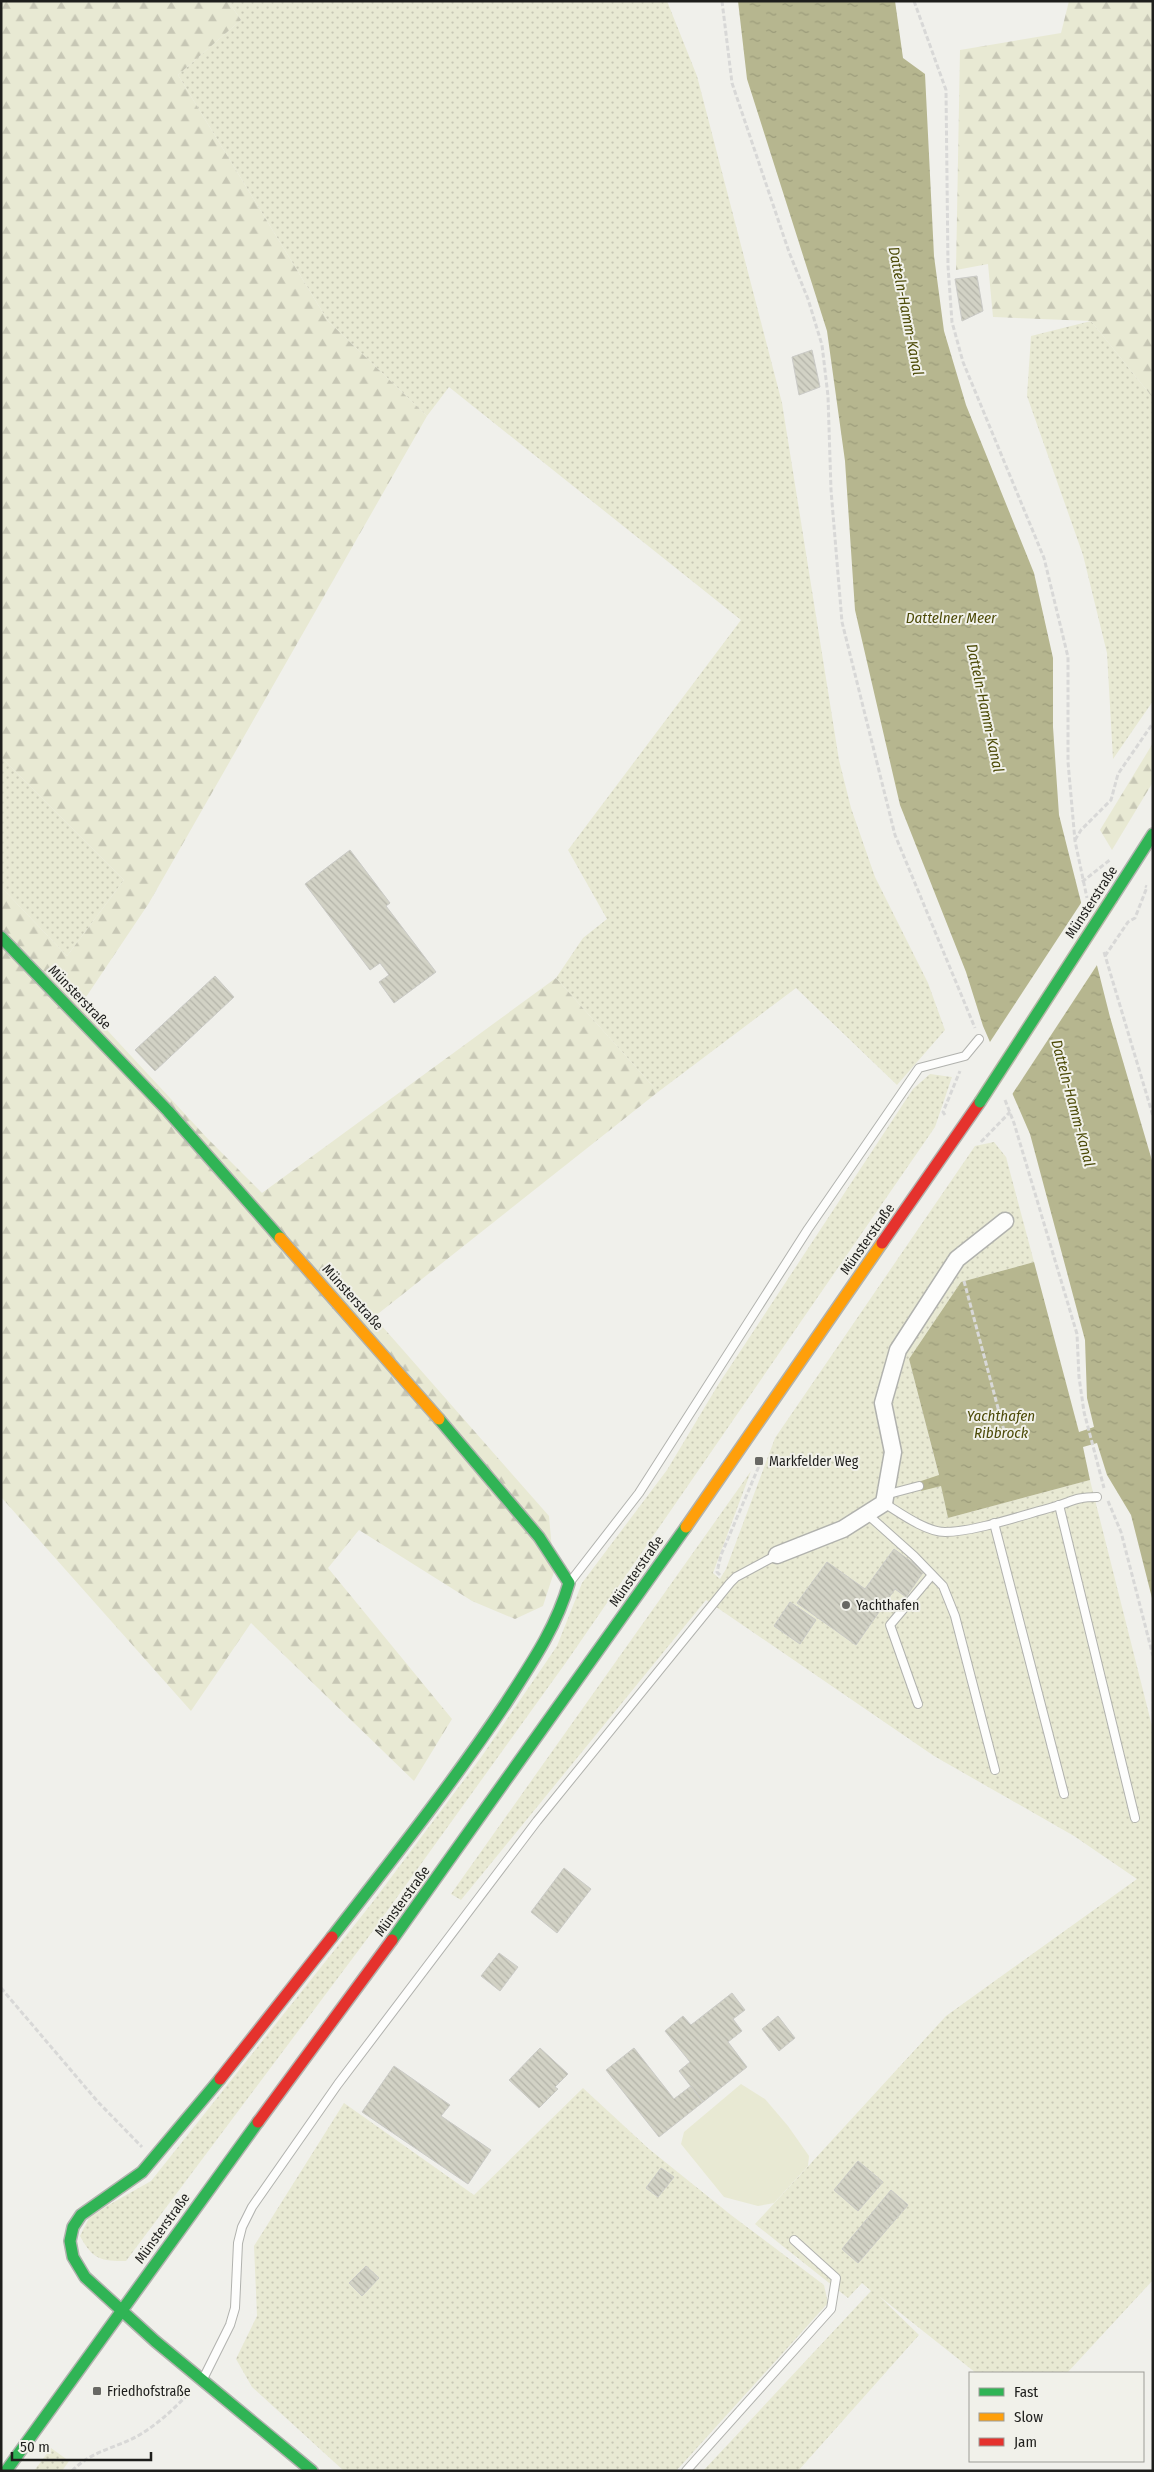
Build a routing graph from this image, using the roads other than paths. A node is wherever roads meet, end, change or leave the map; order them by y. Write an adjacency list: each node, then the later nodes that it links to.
1 (1153, 834): 19 (street, Münsterstraße, bridge)
2 (1, 937): 13 (street, Münsterstraße)
3 (979, 1039): 13 (lane)
4 (1005, 1221): 7 (street)
5 (919, 1486): 7 (lane)
6 (1096, 1497): 8 (lane)
7 (884, 1499): 9 (street); 10 (lane)
8 (1059, 1506): 10 (lane); 17 (lane)
9 (866, 1514): 11 (street); 12 (lane)
10 (994, 1523): 16 (lane)
11 (777, 1555): 20 (lane)
12 (932, 1574): 14 (lane); 15 (lane)
13 (569, 1583): 19 (street)
14 (918, 1704)
15 (995, 1770)
16 (1064, 1794)
17 (1135, 1818)
18 (794, 2240): 23 (lane)
19 (122, 2311): 20 (street); 21 (street, Münsterstraße)
20 (202, 2380): 22 (street)
21 (6, 2471)
22 (312, 2471)
23 (686, 2471)

